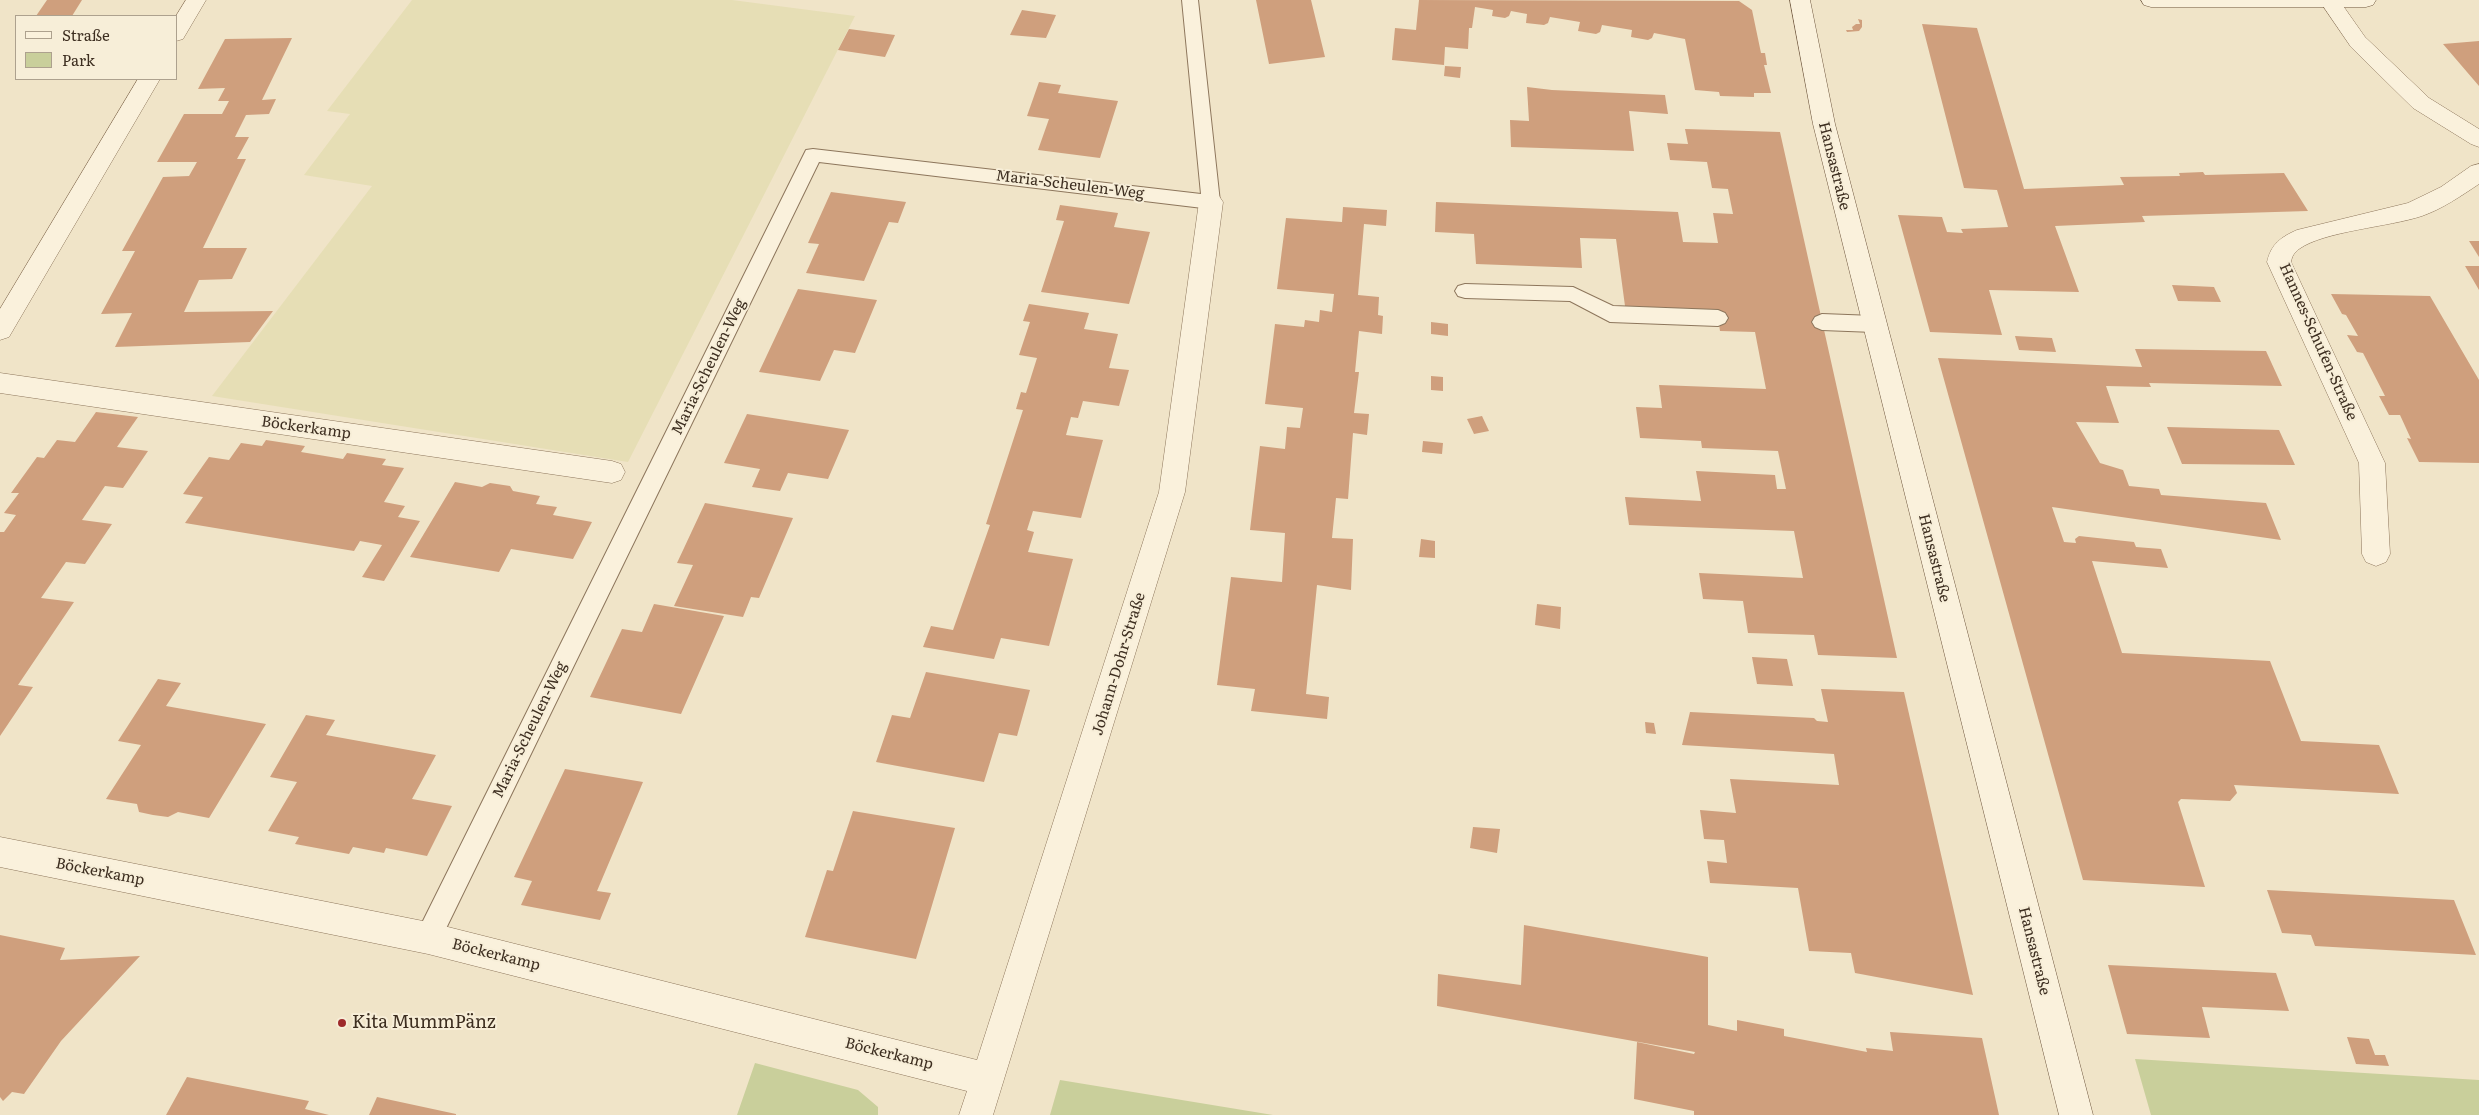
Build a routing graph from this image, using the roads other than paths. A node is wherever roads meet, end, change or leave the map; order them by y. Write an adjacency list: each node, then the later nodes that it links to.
1 (196, 0): 8 (street)
2 (1190, 0): 12 (lane)
3 (1800, 0): 16 (street, Hansastraße)
4 (2151, 0): 5 (street)
5 (2179, 0): 7 (street)
6 (2366, 0): 7 (street)
7 (2329, 1): 10 (street)
8 (178, 31)
9 (148, 80): 17 (street)
10 (2479, 140)
11 (2479, 172): 20 (street, Hannes-Schufen-Straße)
12 (1211, 202): 22 (lane, Maria-Scheulen-Weg); 23 (street, Johann-Dohr-Straße)
13 (1466, 291): 14 (lane)
14 (1718, 318)
15 (1822, 322): 16 (lane)
16 (1874, 324): 25 (street, Hansastraße)
17 (0, 330)
18 (0, 383): 19 (street, Böckerkamp)
19 (612, 472)
20 (2376, 554)
21 (0, 852): 22 (street, Böckerkamp)
22 (428, 938): 23 (street, Böckerkamp)
23 (988, 1079): 24 (street, Johann-Dohr-Straße)
24 (976, 1115)
25 (2076, 1115)

